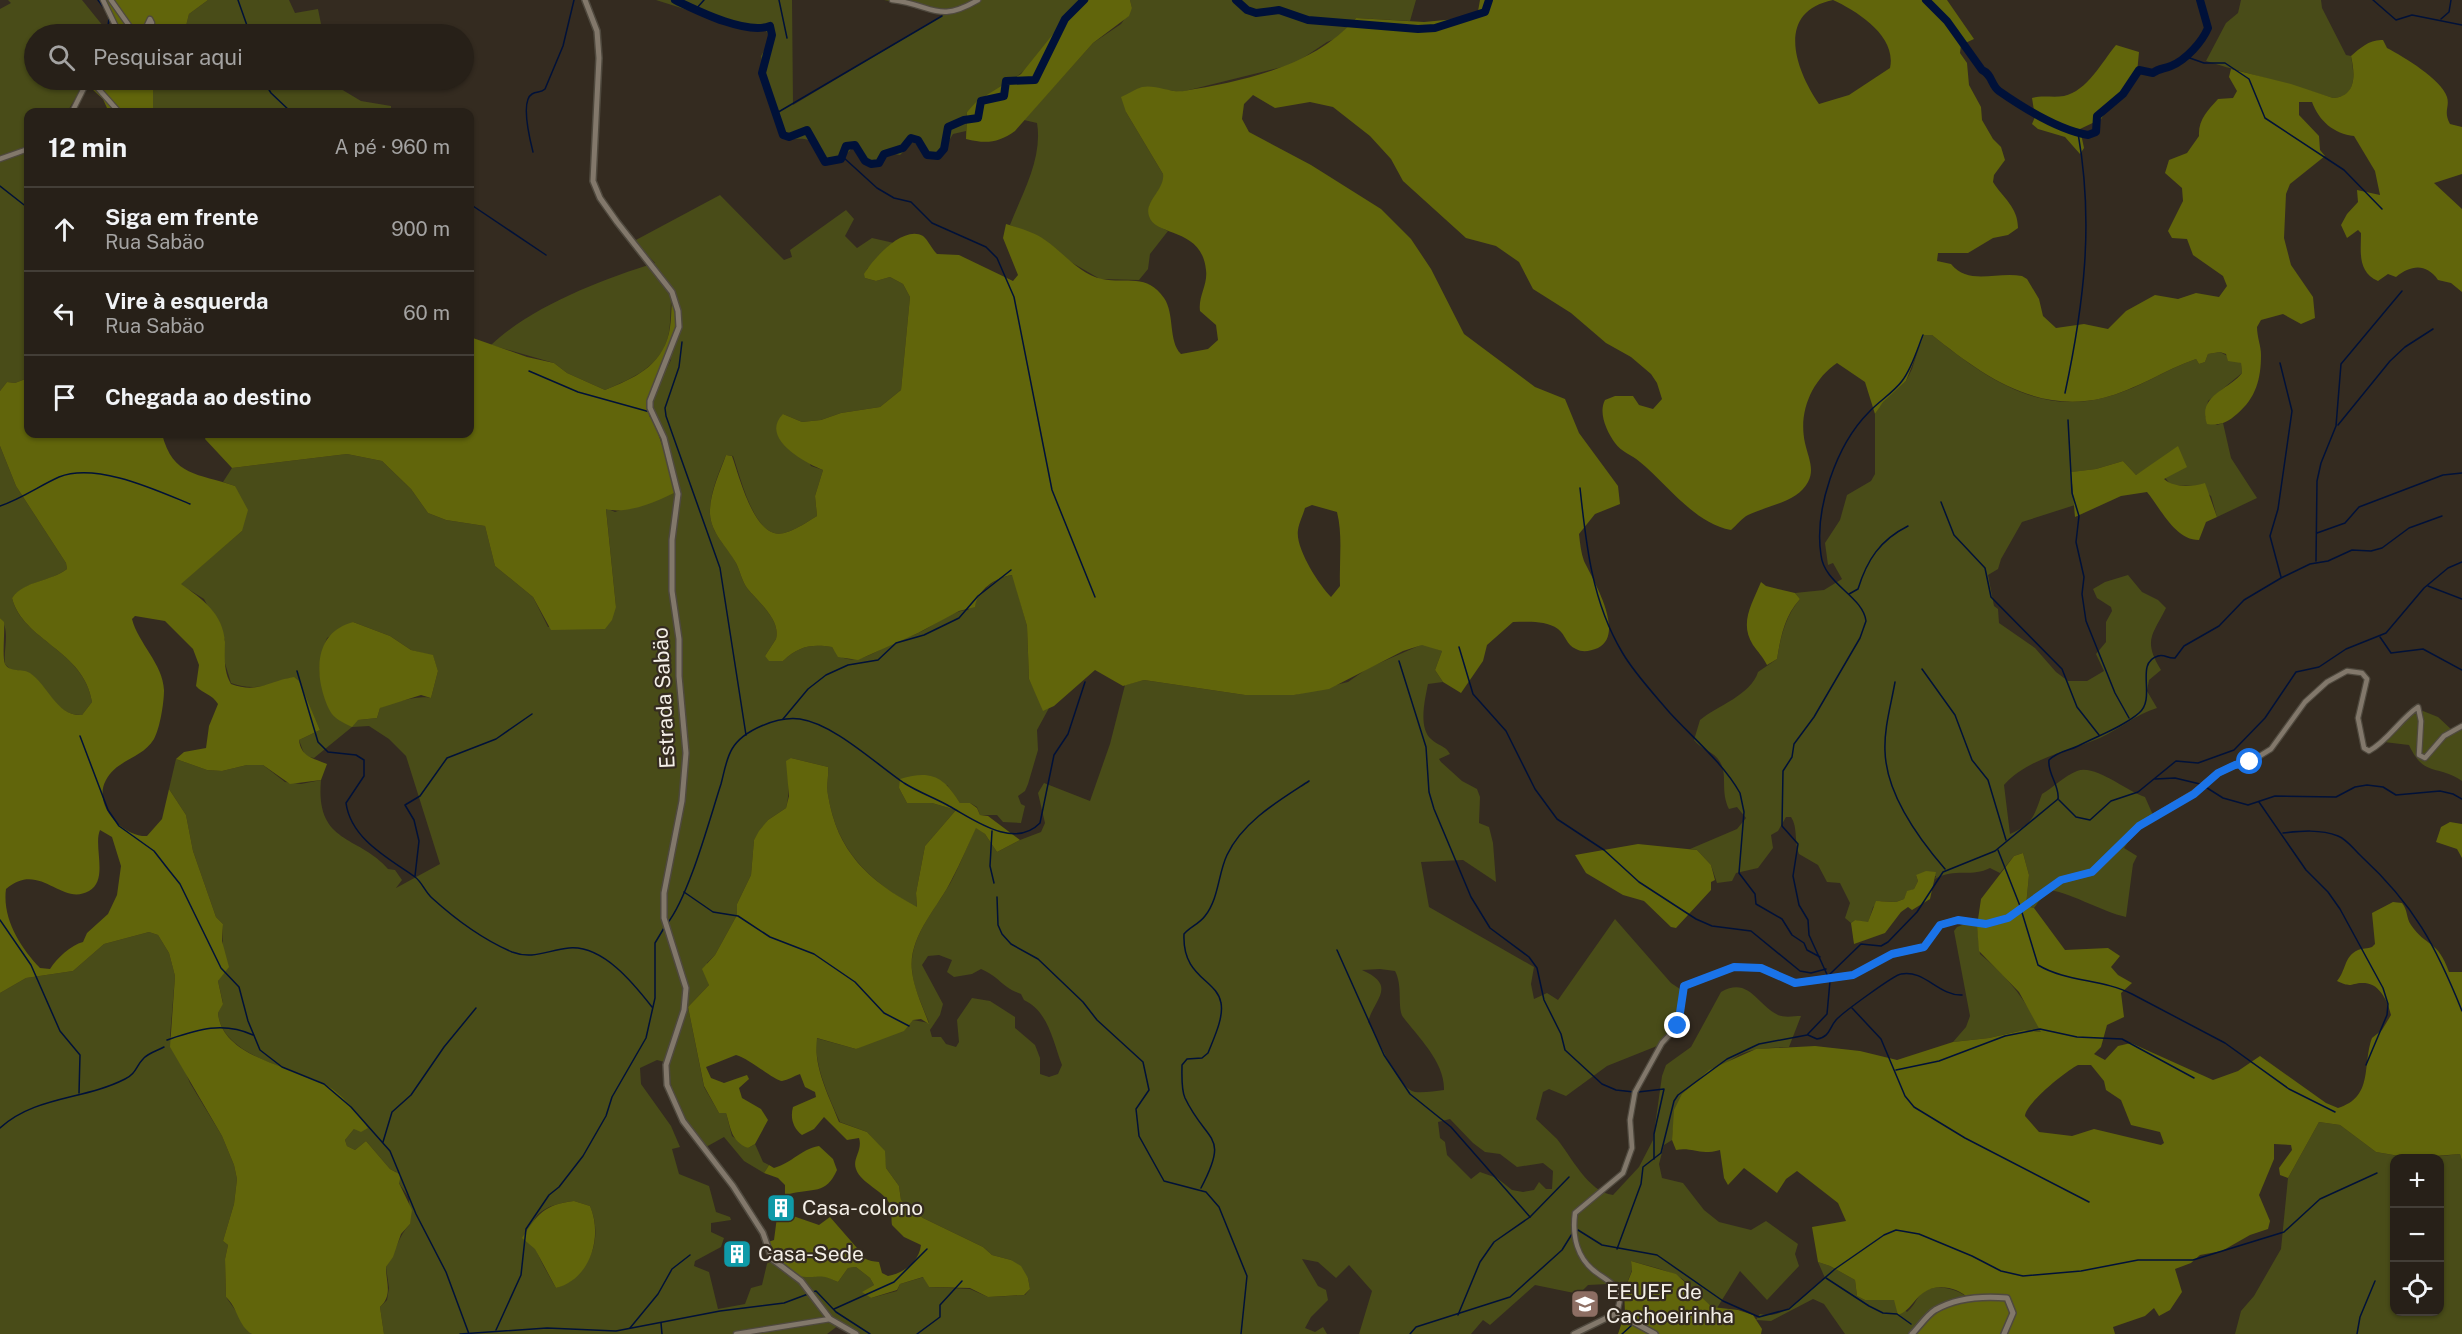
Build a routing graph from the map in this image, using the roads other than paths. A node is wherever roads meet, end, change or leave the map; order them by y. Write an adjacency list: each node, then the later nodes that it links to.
1 (102, 0): 6 (street)
2 (111, 0): 7 (street)
3 (585, 0): 16 (street, Estrada Sabäo)
4 (892, 0): 5 (street)
5 (978, 0)
6 (114, 24)
7 (128, 24)
8 (83, 90): 10 (street)
9 (99, 90): 11 (street)
10 (74, 108)
11 (115, 108)
12 (24, 150): 13 (street)
13 (0, 159)
14 (2462, 726): 15 (street)
15 (1617, 1312): 19 (street); 20 (street)
16 (831, 1319): 17 (street); 18 (street, Estrada Sabäo)
17 (736, 1334)
18 (856, 1334)
19 (1574, 1334)
20 (1655, 1334)
21 (1912, 1334): 22 (street)
22 (2004, 1334)

